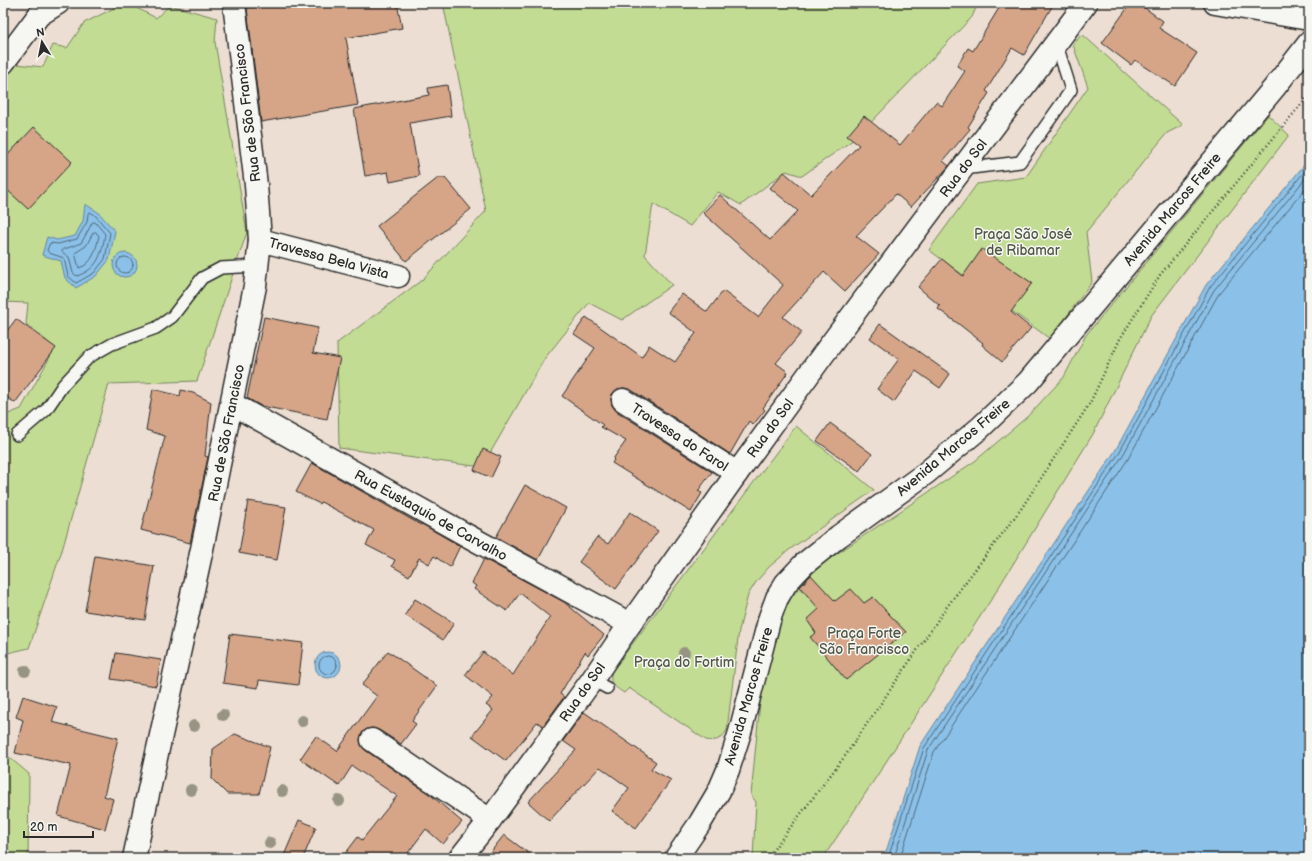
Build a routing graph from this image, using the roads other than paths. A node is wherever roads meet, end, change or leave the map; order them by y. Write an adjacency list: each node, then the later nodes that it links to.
1 (58, 3): 8 (main road)
2 (234, 3): 10 (main road, Rua de São Francisco)
3 (1086, 3): 6 (main road, Rua do Sol)
4 (1215, 3): 5 (main road)
5 (1309, 19)
6 (1056, 42): 9 (main road, Rua do Sol); 9 (lane)
7 (1309, 43): 22 (main road, Avenida Marcos Freire)
8 (3, 63)
9 (962, 169): 16 (main road, Rua do Sol)
10 (260, 240): 11 (main road, Rua de São Francisco); 12 (main road, Travessa Bela Vista)
11 (258, 266): 14 (main road, Rua de São Francisco); 15 (lane)
12 (398, 276)
13 (623, 400): 16 (main road, Travessa do Farol)
14 (232, 404): 17 (main road, Rua Eustaquio de Carvalho); 20 (main road, Rua de São Francisco)
15 (17, 435)
16 (737, 473): 17 (main road, Rua do Sol)
17 (630, 624): 19 (main road, Rua do Sol)
18 (372, 740): 19 (main road)
19 (490, 820): 21 (main road, Rua do Sol)
20 (134, 858)
21 (461, 858)
22 (676, 858)

